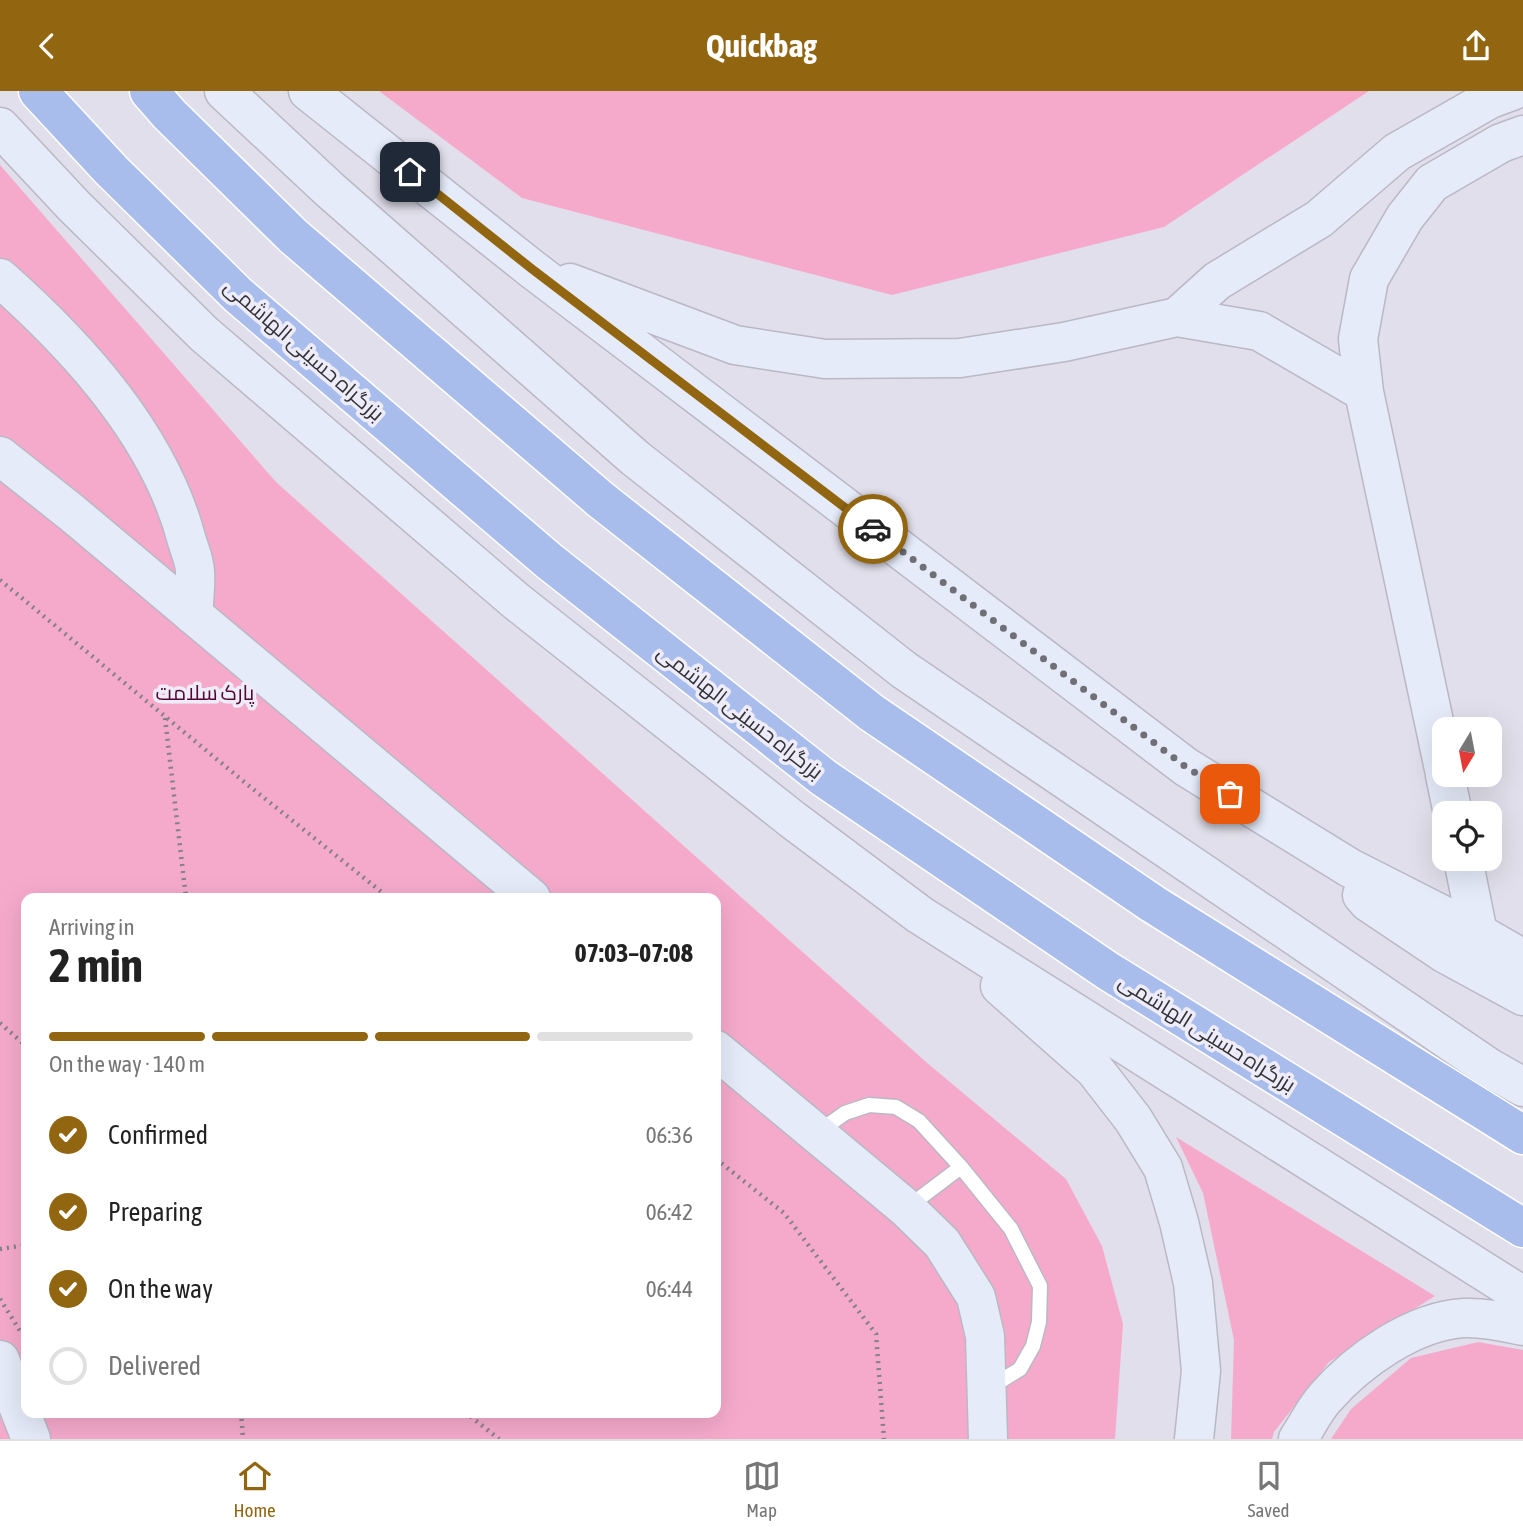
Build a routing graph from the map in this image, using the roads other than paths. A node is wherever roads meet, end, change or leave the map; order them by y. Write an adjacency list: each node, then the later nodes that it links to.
1 (37, 91): 31 (highway, بزرگراه حسینی الهاشمی)
2 (149, 91): 28 (highway)
3 (224, 91): 26 (street)
4 (308, 91): 11 (street)
5 (1512, 91): 8 (street)
6 (0, 127): 9 (street)
7 (1523, 135): 10 (street)
8 (1397, 152): 10 (street); 13 (street)
9 (15, 158): 21 (street)
10 (1432, 183): 14 (street)
11 (532, 269): 13 (street); 18 (street)
12 (0, 278): 16 (street)
13 (1177, 317): 14 (street)
14 (1364, 392): 17 (street)
15 (0, 456): 16 (street)
16 (194, 615): 20 (street)
17 (1433, 717)
18 (1318, 848): 22 (street); 24 (street)
19 (1465, 871): 22 (street)
20 (525, 893)
21 (920, 915): 32 (street); 40 (street)
22 (1478, 933): 23 (street)
23 (1523, 959)
24 (1523, 996)
25 (721, 1054): 27 (street)
26 (1523, 1087)
27 (816, 1133): 29 (lane); 30 (street)
28 (1523, 1135)
29 (961, 1167): 30 (lane); 35 (lane)
30 (906, 1208): 35 (street)
31 (1523, 1228)
32 (1523, 1296)
33 (1523, 1326): 41 (street)
34 (0, 1360): 36 (street)
35 (986, 1390): 39 (street)
36 (21, 1414)
37 (23, 1418): 38 (street)
38 (31, 1439)
39 (988, 1439)
40 (1194, 1439)
41 (1298, 1439)

